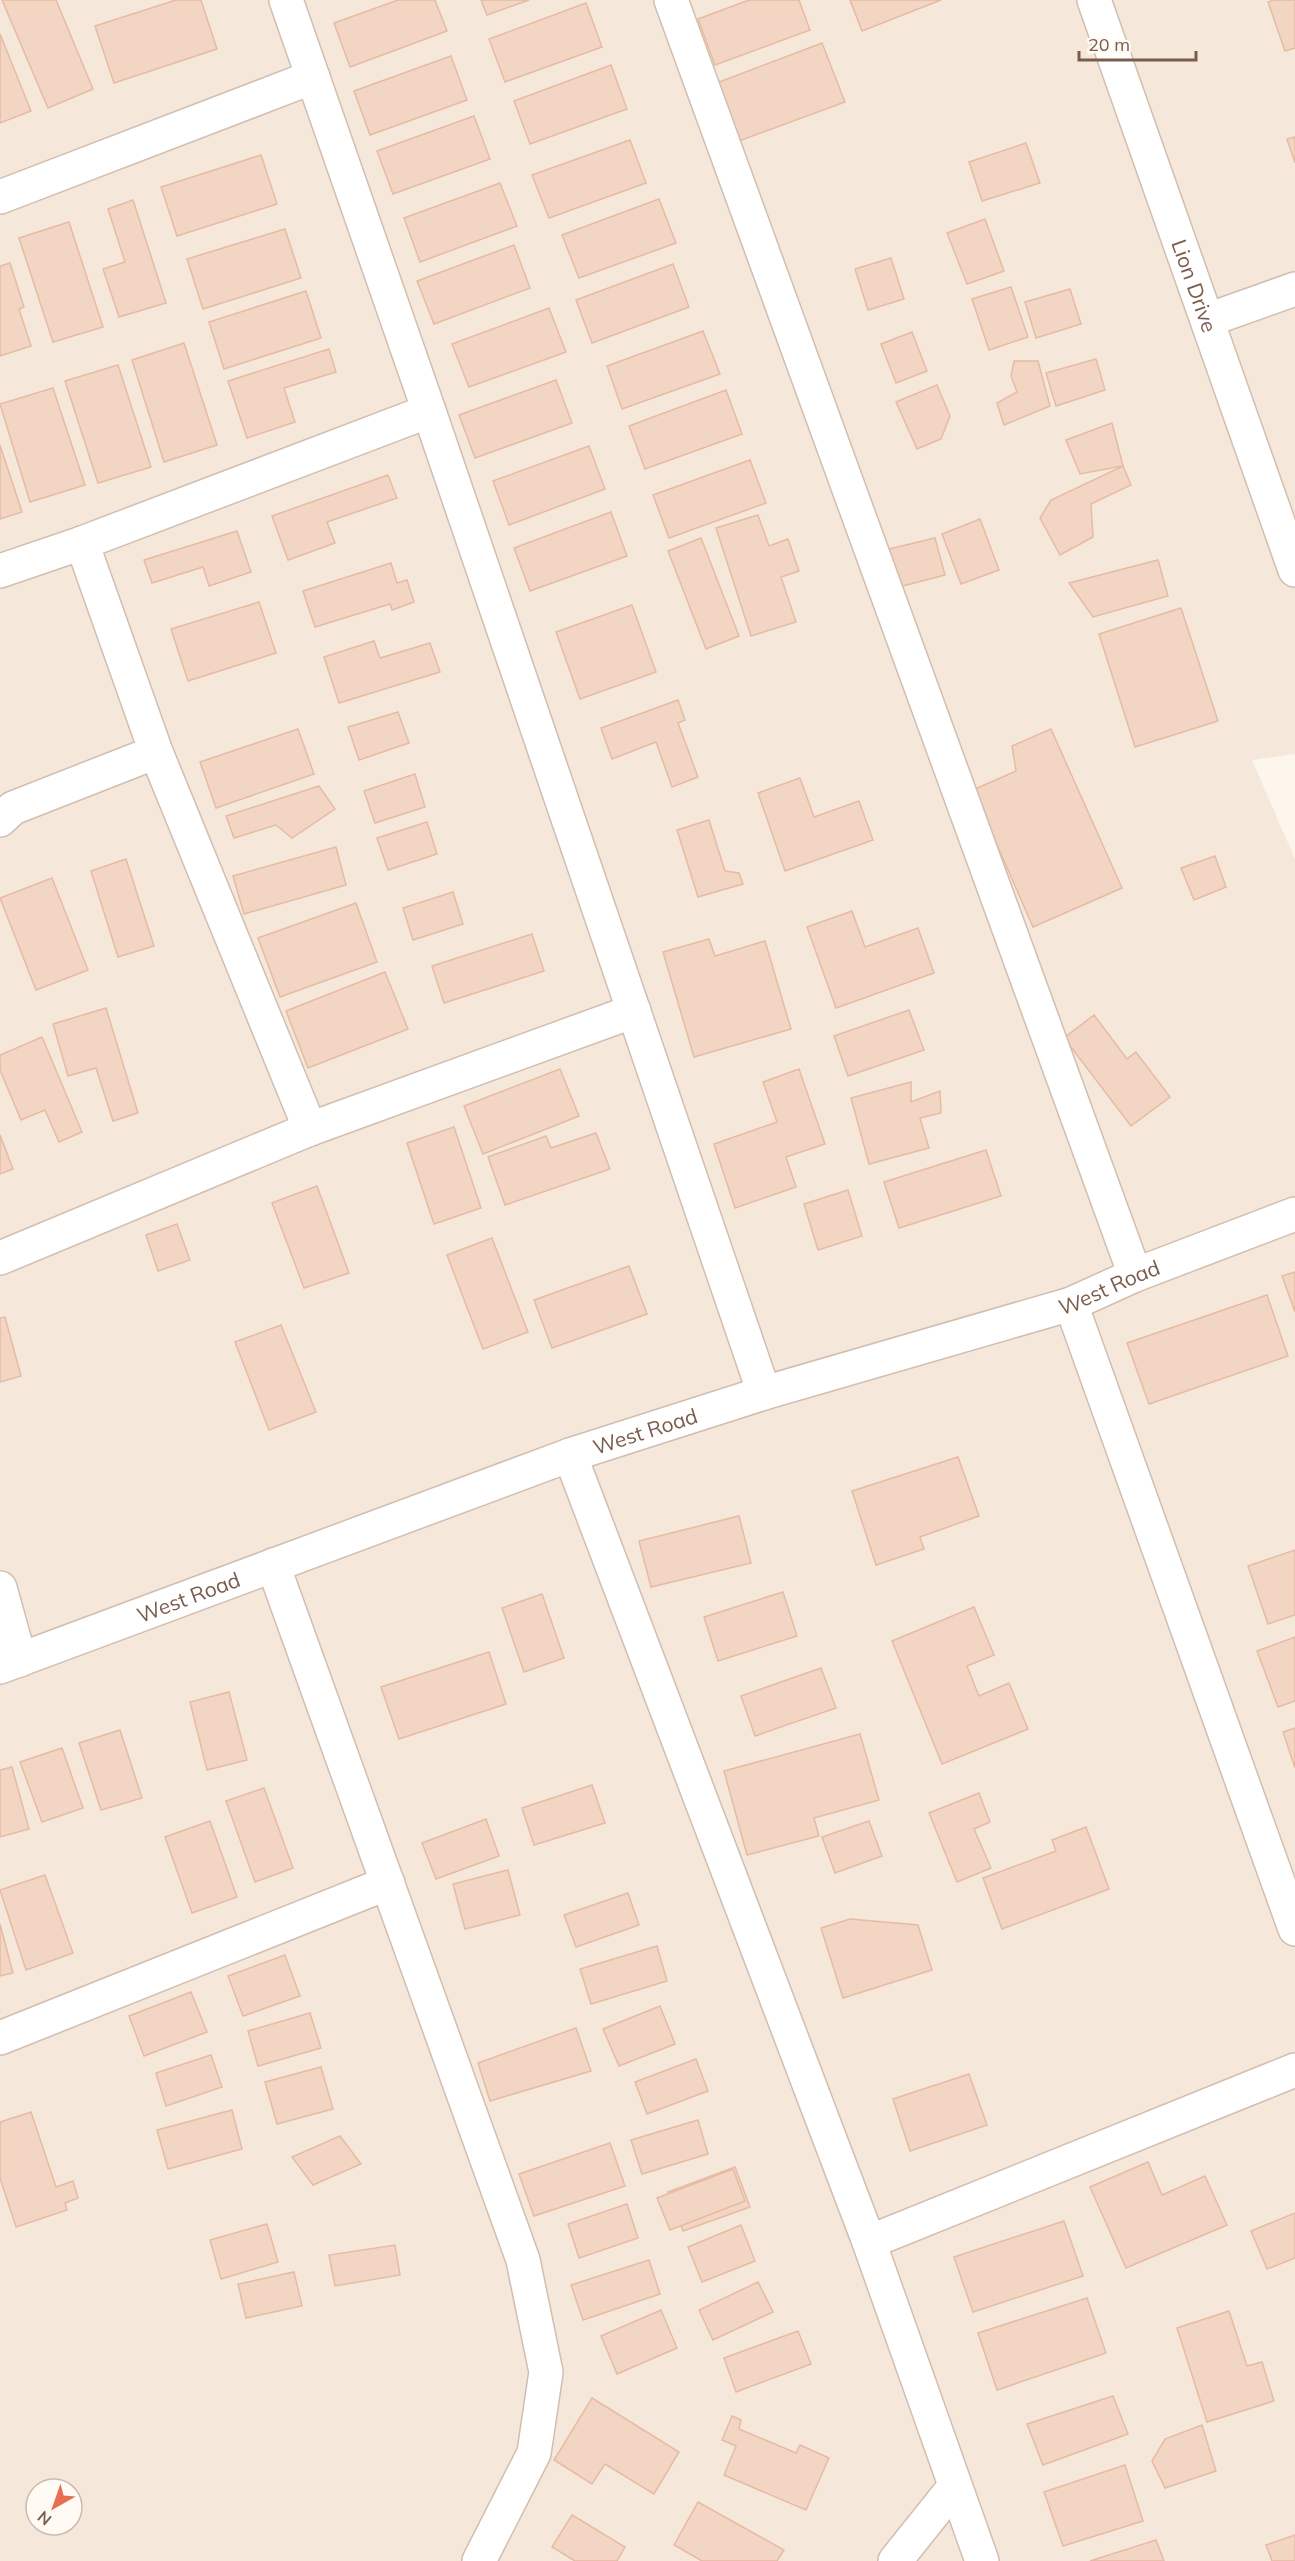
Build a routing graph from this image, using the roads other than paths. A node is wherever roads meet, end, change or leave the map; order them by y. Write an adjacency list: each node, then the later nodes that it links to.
1 (287, 0): 4 (street)
2 (671, 0): 18 (street)
3 (1094, 0): 7 (street, Lion Drive)
4 (313, 77): 5 (street); 8 (street)
5 (0, 197)
6 (1295, 289): 7 (street)
7 (1208, 320): 10 (street, Lion Drive)
8 (429, 411): 9 (street); 14 (street)
9 (82, 543): 11 (street); 12 (street)
10 (1295, 570)
11 (0, 571)
12 (156, 752): 13 (street); 15 (street)
13 (0, 820)
14 (634, 1011): 15 (street); 20 (street)
15 (310, 1129): 17 (street)
16 (1295, 1214): 18 (street, West Road)
17 (0, 1258)
18 (1135, 1275): 19 (street, West Road)
19 (1071, 1304): 20 (street, West Road); 26 (street)
20 (764, 1393): 21 (street, West Road)
21 (570, 1455): 22 (street, West Road); 29 (street)
22 (273, 1565): 24 (street, West Road); 25 (street)
23 (0, 1588): 24 (street)
24 (10, 1663)
25 (388, 1883): 27 (street); 31 (street)
26 (1295, 1929)
27 (0, 2038)
28 (1295, 2070): 29 (street)
29 (869, 2242): 30 (street)
30 (955, 2486): 32 (street); 33 (street)
31 (479, 2561)
32 (895, 2561)
33 (982, 2561)

